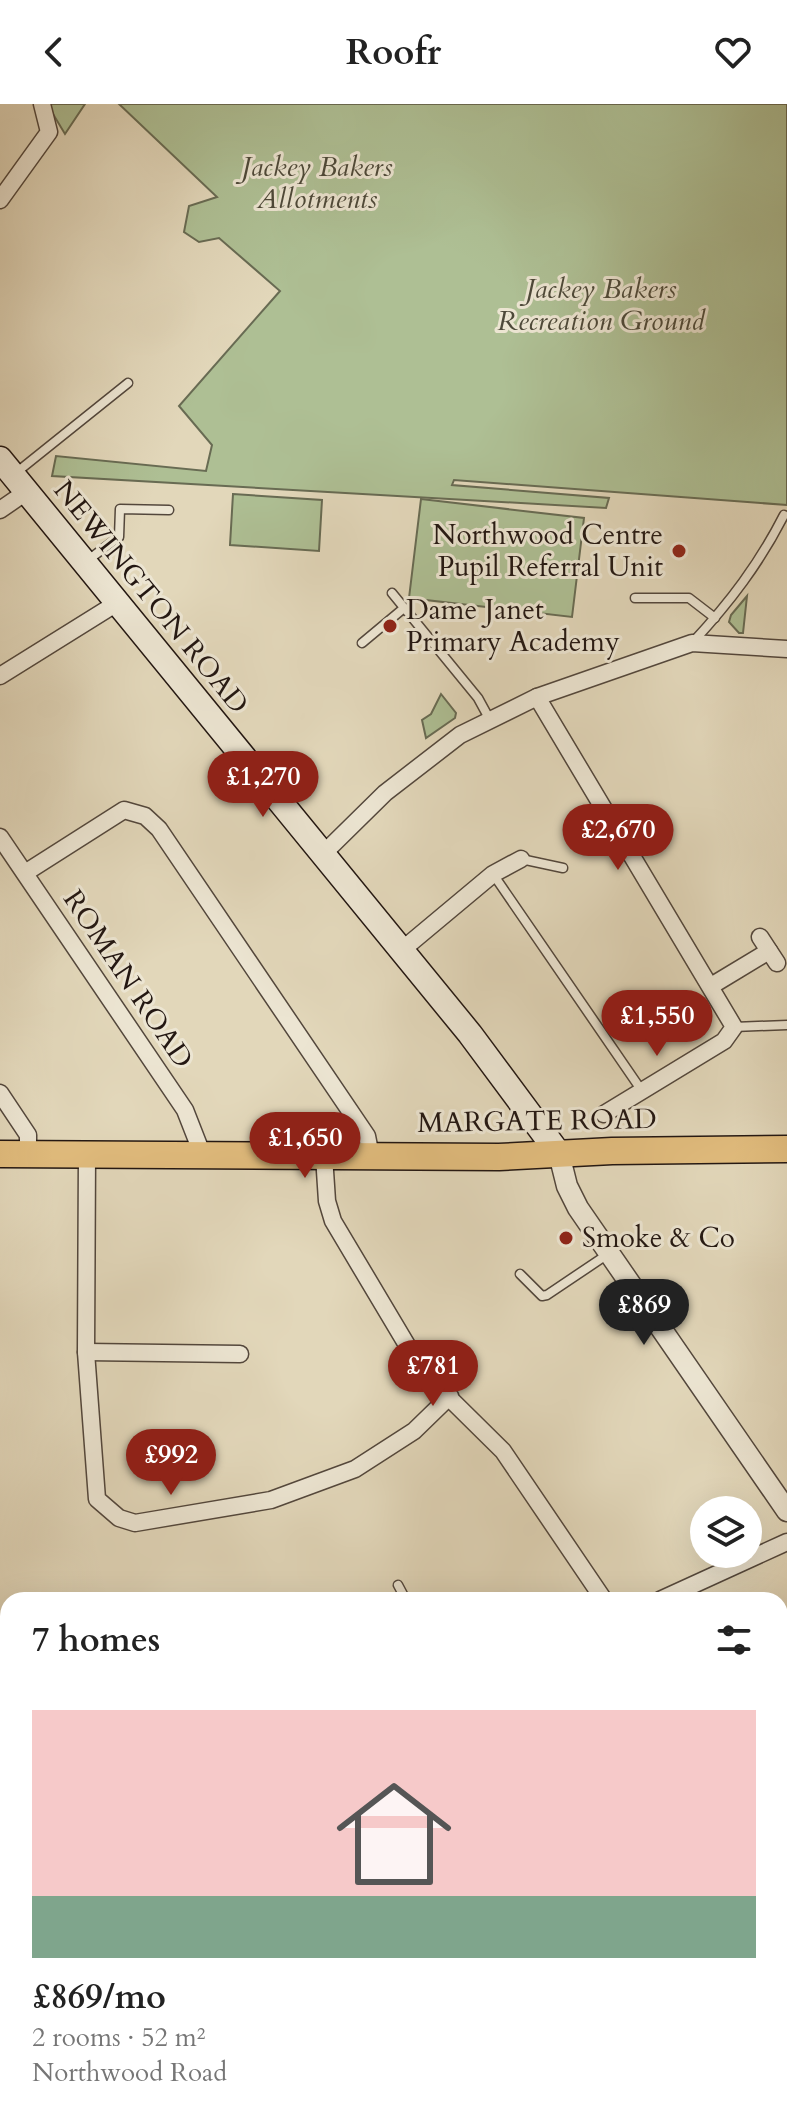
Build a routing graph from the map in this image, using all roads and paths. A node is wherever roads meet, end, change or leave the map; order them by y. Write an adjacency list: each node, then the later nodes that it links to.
1 (42, 104): 2 (street)
2 (0, 200)
3 (128, 383): 4 (lane)
4 (13, 475): 5 (street, NEWINGTON ROAD); 8 (main road, NEWINGTON ROAD)
5 (0, 510)
6 (169, 510): 8 (lane)
7 (784, 515): 13 (lane)
8 (84, 563): 11 (main road, NEWINGTON ROAD)
9 (392, 593): 12 (lane)
10 (635, 598): 13 (lane)
11 (117, 603): 17 (street); 21 (main road, NEWINGTON ROAD)
12 (404, 608): 14 (lane); 19 (lane)
13 (715, 618): 15 (lane)
14 (362, 643)
15 (692, 643): 16 (street); 18 (street)
16 (787, 649)
17 (0, 676)
18 (537, 697): 19 (street); 28 (street)
19 (490, 720): 21 (street)
20 (0, 837): 24 (street, ROMAN ROAD)
21 (323, 854): 26 (main road, NEWINGTON ROAD)
22 (521, 859): 23 (lane); 25 (street)
23 (563, 868)
24 (25, 873): 39 (street, ROMAN ROAD); 41 (street)
25 (493, 874): 26 (street); 31 (lane)
26 (402, 950): 38 (main road, NEWINGTON ROAD)
27 (769, 950): 28 (street)
28 (711, 986): 30 (street)
29 (787, 1025): 30 (lane)
30 (734, 1027): 31 (street)
31 (642, 1091): 33 (street)
32 (0, 1093): 36 (street)
33 (604, 1114)
34 (787, 1149): 38 (main road, MARGATE ROAD)
35 (0, 1154): 36 (main road, MARGATE ROAD)
36 (28, 1154): 37 (main road, MARGATE ROAD)
37 (87, 1154): 39 (main road, MARGATE ROAD); 44 (street)
38 (559, 1154): 41 (main road, MARGATE ROAD); 42 (street)
39 (203, 1156): 40 (main road, MARGATE ROAD)
40 (324, 1156): 41 (main road, MARGATE ROAD); 46 (street)
41 (371, 1156)
42 (608, 1253): 43 (lane); 47 (street)
43 (520, 1274)
44 (86, 1352): 45 (street); 46 (street)
45 (240, 1354)
46 (450, 1396): 51 (street)
47 (787, 1511)
48 (787, 1542): 52 (street)
49 (398, 1585): 50 (lane)
50 (402, 1592)
51 (599, 1592)
52 (678, 1592)

